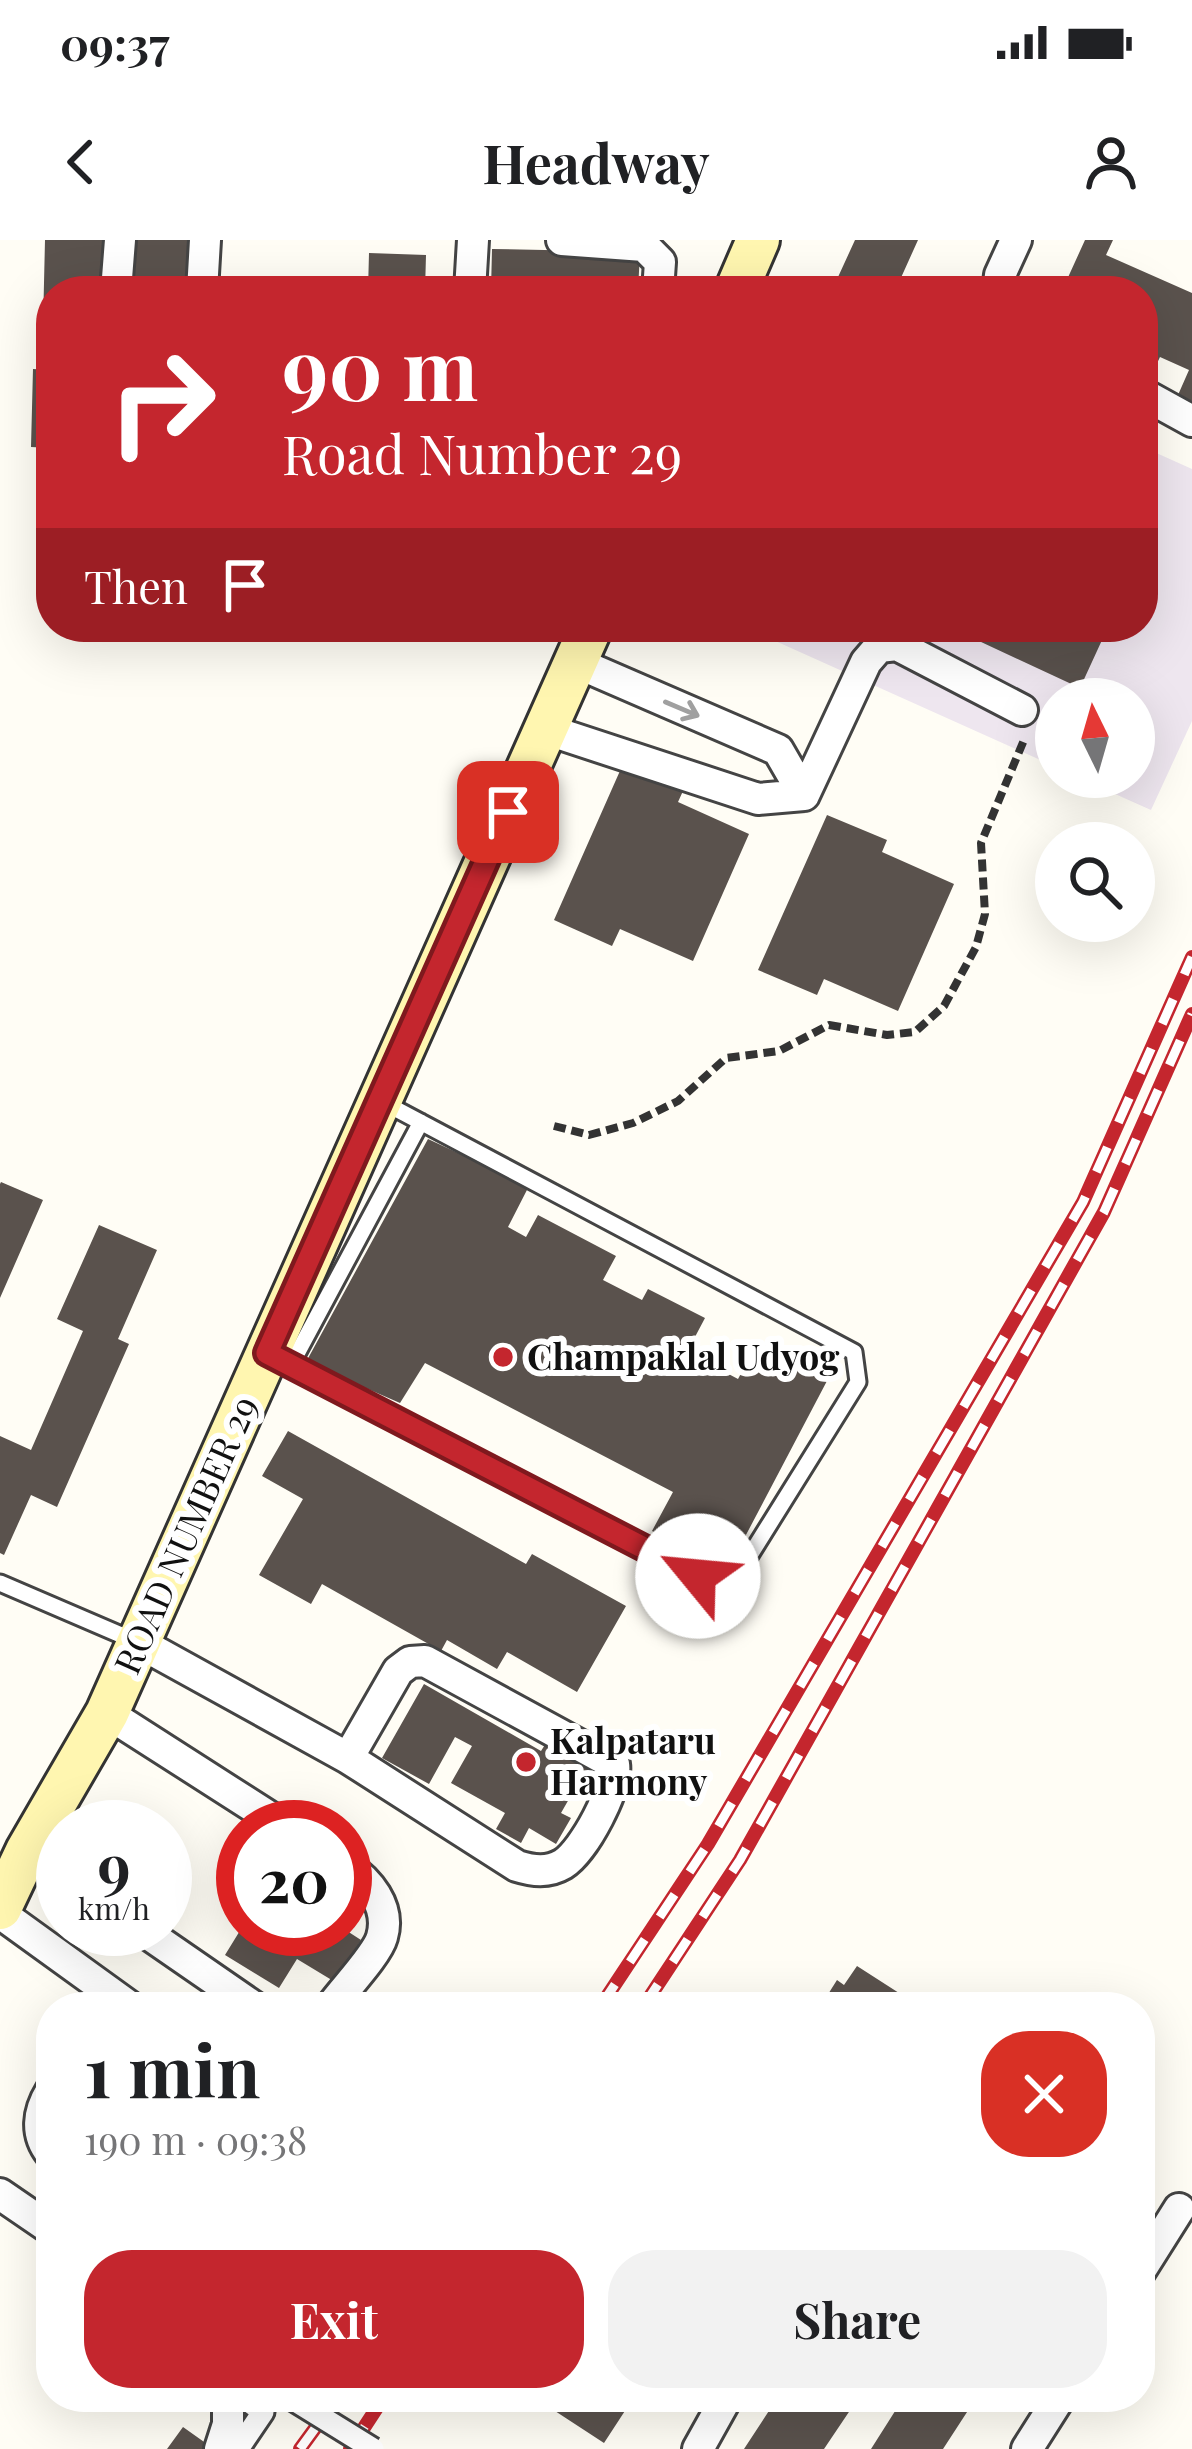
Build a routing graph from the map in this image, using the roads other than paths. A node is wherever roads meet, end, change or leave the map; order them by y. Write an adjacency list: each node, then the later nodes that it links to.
1 (120, 240): 9 (street)
2 (205, 240): 10 (street)
3 (217, 240): 11 (lane)
4 (472, 240): 12 (street)
5 (562, 240): 8 (street)
6 (758, 240): 14 (main road)
7 (1016, 240): 15 (street)
8 (656, 246): 13 (street)
9 (117, 276)
10 (203, 276)
11 (217, 276)
12 (471, 276)
13 (659, 276)
14 (742, 276)
15 (1000, 276)
16 (1158, 402): 17 (street)
17 (1192, 421)
18 (583, 642): 21 (main road, ROAD NUMBER 29)
19 (596, 642): 22 (street, one-way to 22)
20 (1022, 710): 22 (street)
21 (545, 729): 22 (street); 23 (main road, ROAD NUMBER 29)
22 (804, 794)
23 (380, 1100): 24 (lane); 25 (main road, ROAD NUMBER 29)
24 (422, 1122): 25 (lane); 25 (lane)
25 (279, 1359): 27 (main road, ROAD NUMBER 29)
26 (0, 1583): 27 (lane)
27 (138, 1642): 28 (main road, ROAD NUMBER 29); 29 (street)
28 (106, 1713): 30 (street); 31 (main road, ROAD NUMBER 29)
29 (348, 1758): 29 (street)
30 (243, 1800)
31 (27, 1851): 32 (street); 34 (main road, ROAD NUMBER 29)
32 (36, 1857)
33 (372, 1887): 35 (street)
34 (0, 1910): 38 (street)
35 (372, 1952)
36 (180, 1956): 39 (street)
37 (369, 1956): 40 (street)
38 (101, 1992)
39 (232, 1992)
40 (342, 1992)
41 (0, 2194): 43 (street)
42 (1179, 2209): 44 (street)
43 (36, 2219)
44 (1155, 2247)
45 (228, 2412): 50 (street)
46 (263, 2412): 51 (street)
47 (313, 2412): 52 (street, bridge)
48 (719, 2412): 53 (street)
49 (1050, 2412): 54 (street)
50 (220, 2449)
51 (238, 2449)
52 (373, 2449)
53 (698, 2449)
54 (1027, 2449)

